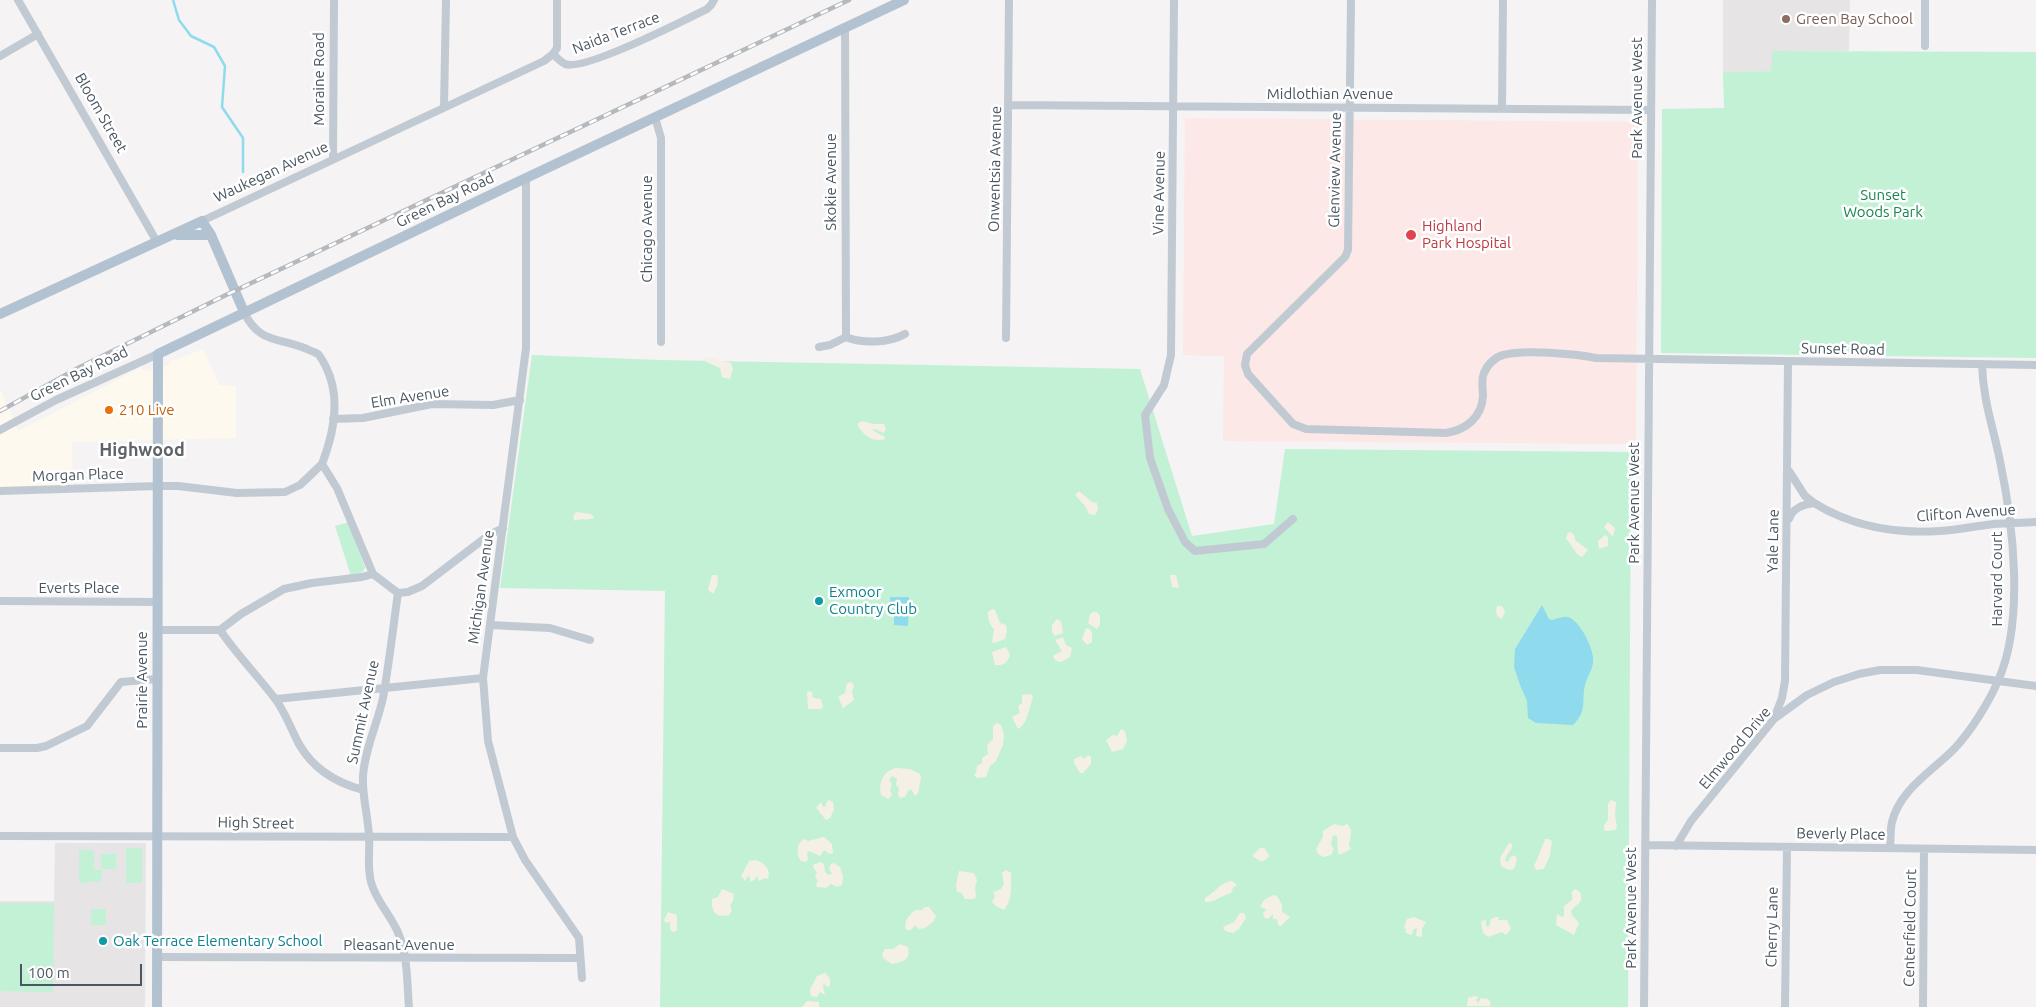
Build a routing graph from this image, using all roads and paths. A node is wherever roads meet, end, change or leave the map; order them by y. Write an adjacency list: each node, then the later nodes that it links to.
1 (18, 0): 14 (street, Bloom Street)
2 (334, 0): 25 (street, Moraine Road)
3 (446, 0): 19 (street)
4 (557, 0): 16 (street)
5 (714, 0): 16 (street, Naida Terrace)
6 (904, 0): 13 (main road, Green Bay Road)
7 (1009, 0): 18 (street, Onwentsia Avenue)
8 (1174, 0): 20 (street, Vine Avenue)
9 (1351, 0): 21 (street, Glenview Avenue)
10 (1503, 0): 22 (street)
11 (1652, 0): 23 (street, Park Avenue West)
12 (1925, 0): 15 (street)
13 (845, 27): 24 (main road, Green Bay Road); 33 (street, Skokie Avenue)
14 (38, 34): 17 (street); 29 (street, Bloom Street)
15 (1925, 46)
16 (553, 54): 19 (street, Waukegan Avenue)
17 (0, 56)
18 (1009, 105): 20 (street, Midlothian Avenue); 34 (street, Onwentsia Avenue)
19 (444, 107): 25 (street, Waukegan Avenue)
20 (1174, 107): 21 (street, Midlothian Avenue); 51 (street, Vine Avenue)
21 (1350, 107): 22 (street, Midlothian Avenue); 45 (street, Glenview Avenue)
22 (1502, 109): 23 (street, Midlothian Avenue)
23 (1651, 110): 38 (street, Park Avenue West)
24 (655, 117): 26 (main road, Green Bay Road); 35 (street, Chicago Avenue)
25 (333, 159): 27 (street, Waukegan Avenue)
26 (526, 178): 30 (main road, Green Bay Road); 42 (street, Michigan Avenue)
27 (202, 221): 28 (main road); 29 (main road, Waukegan Avenue)
28 (210, 235): 29 (main road); 30 (main road)
29 (162, 239): 31 (main road, Waukegan Avenue)
30 (244, 312): 37 (main road, Green Bay Road); 43 (street)
31 (0, 314)
32 (905, 334): 33 (street)
33 (846, 337): 36 (street)
34 (1006, 338)
35 (661, 342)
36 (819, 347)
37 (158, 354): 44 (street, Green Bay Road); 48 (main road, Prairie Avenue)
38 (1649, 359): 39 (street, Sunset Road); 45 (street, Sunset Road); 77 (street, Park Avenue West)
39 (1788, 362): 40 (street, Sunset Road); 47 (street, Yale Lane)
40 (1982, 364): 41 (street, Sunset Road); 53 (street, Harvard Court)
41 (2036, 365)
42 (520, 400): 43 (street, Elm Avenue); 55 (street, Michigan Avenue)
43 (333, 419): 46 (street)
44 (0, 430)
45 (1460, 431)
46 (322, 464): 48 (street, Morgan Place); 56 (street)
47 (1787, 467): 50 (street, Clifton Avenue); 54 (street, Yale Lane)
48 (158, 486): 49 (street, Morgan Place); 59 (main road, Prairie Avenue)
49 (0, 491)
50 (1814, 503): 53 (street, Clifton Avenue); 54 (street)
51 (1293, 520)
52 (2036, 522): 53 (street, Clifton Avenue)
53 (2011, 523): 66 (street, Harvard Court)
54 (1786, 525): 70 (street, Yale Lane)
55 (503, 528): 57 (street); 60 (street, Michigan Avenue)
56 (373, 574): 57 (street); 62 (street)
57 (398, 593): 68 (street, Summit Avenue)
58 (0, 602): 59 (street, Everts Place)
59 (158, 602): 61 (main road, Prairie Avenue)
60 (490, 625): 63 (street); 64 (street, Michigan Avenue)
61 (158, 630): 62 (street); 65 (main road, Prairie Avenue)
62 (220, 630): 69 (street)
63 (590, 640)
64 (483, 678): 68 (street); 76 (street, Michigan Avenue)
65 (158, 680): 71 (street); 74 (main road, Prairie Avenue)
66 (1998, 681): 67 (street, Elmwood Drive); 70 (street, Elmwood Drive); 80 (street, Harvard Court)
67 (2036, 686)
68 (384, 688): 69 (street); 72 (street, Summit Avenue)
69 (276, 699): 72 (street)
70 (1774, 719): 78 (street, Elmwood Drive)
71 (0, 748)
72 (363, 790): 75 (street, Summit Avenue)
73 (0, 836): 74 (street, High Street)
74 (157, 836): 75 (street, High Street); 83 (main road, Prairie Avenue)
75 (369, 838): 76 (street, High Street); 85 (street, Summit Avenue)
76 (513, 838): 84 (street, Michigan Avenue)
77 (1645, 845): 78 (street, Beverly Place); 89 (street, Park Avenue West)
78 (1676, 846): 79 (street, Beverly Place)
79 (1786, 847): 80 (street, Beverly Place); 90 (street, Cherry Lane)
80 (1890, 848): 81 (street, Beverly Place)
81 (1924, 849): 82 (street, Beverly Place); 91 (street, Centerfield Court)
82 (2036, 850)
83 (157, 957): 85 (street, Pleasant Avenue); 87 (main road, Prairie Avenue)
84 (580, 958): 85 (street, Pleasant Avenue); 86 (street, Michigan Avenue)
85 (405, 959): 88 (street, Summit Avenue)
86 (582, 978)
87 (157, 1007)
88 (409, 1007)
89 (1644, 1007)
90 (1785, 1007)
91 (1923, 1007)

